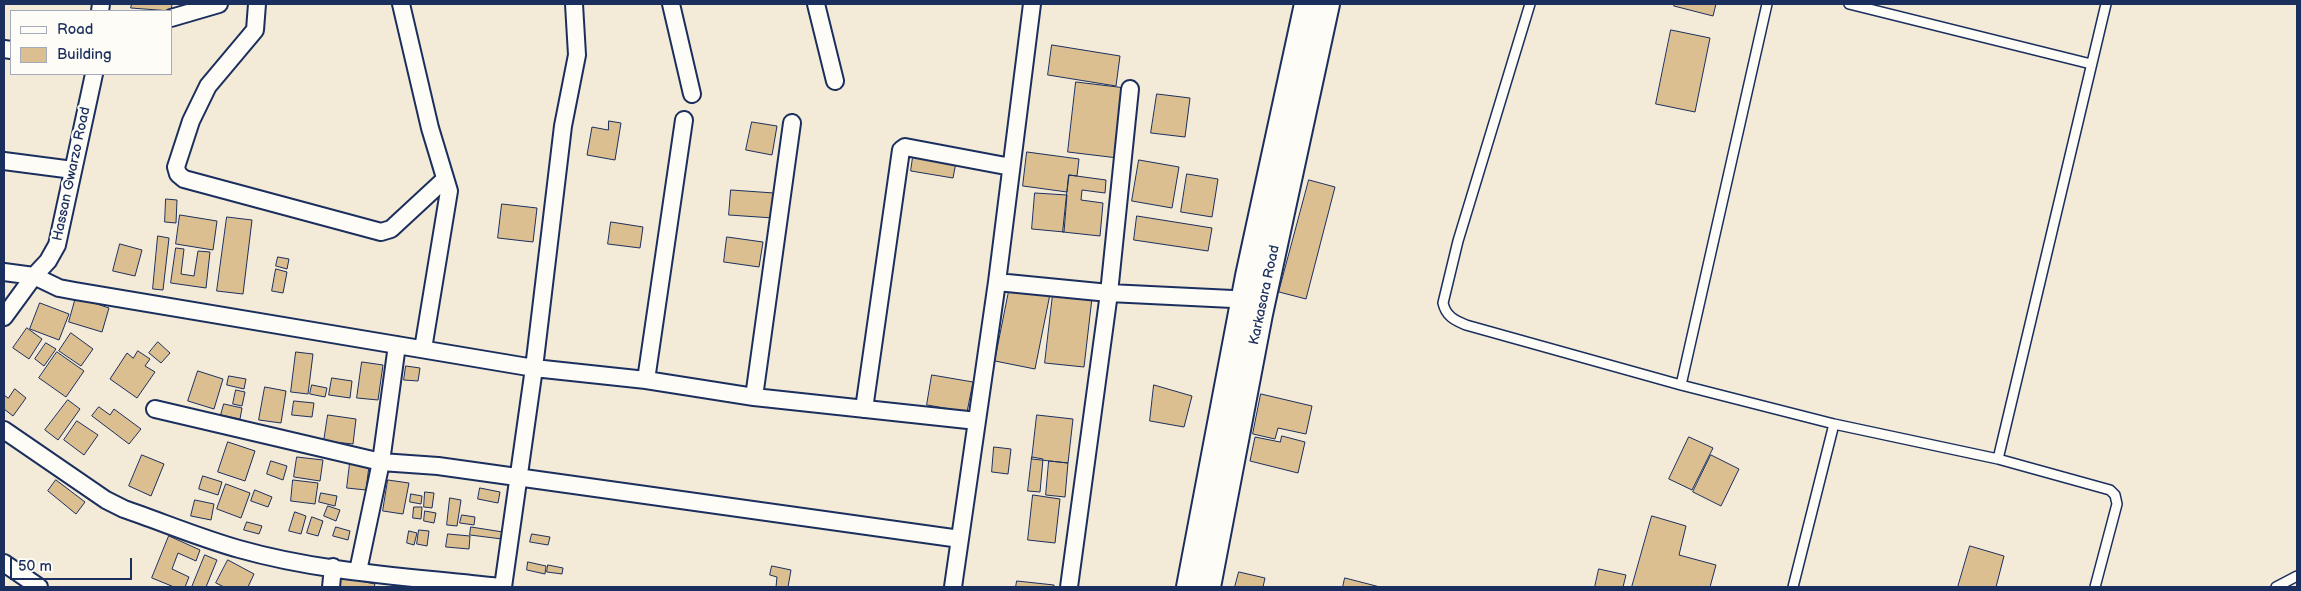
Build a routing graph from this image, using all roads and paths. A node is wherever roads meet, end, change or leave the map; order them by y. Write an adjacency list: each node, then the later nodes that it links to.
1 (220, 4): 14 (street)
2 (257, 4): 25 (street)
3 (401, 4): 25 (street)
4 (574, 4): 34 (street)
5 (671, 4): 19 (street)
6 (816, 4): 17 (street)
7 (1032, 4): 23 (street)
8 (1307, 4): 30 (main road, Karkasara Road)
9 (1327, 4): 30 (main road, Karkasara Road)
10 (1530, 4): 36 (lane)
11 (1767, 4): 36 (lane)
12 (1849, 4): 15 (lane)
13 (2106, 4): 15 (lane)
14 (172, 18)
15 (2091, 64): 43 (lane)
16 (94, 75): 24 (street, Hassan Gwarzo Road)
17 (835, 81)
18 (1130, 90): 29 (street)
19 (692, 94)
20 (684, 120): 35 (street)
21 (792, 123): 37 (street)
22 (4, 160): 24 (street)
23 (1011, 166): 28 (street); 38 (street)
24 (73, 170): 27 (street, Hassan Gwarzo Road)
25 (445, 179): 33 (street)
26 (4, 272): 27 (street)
27 (34, 276): 31 (street, Hassan Gwarzo Road); 32 (street)
28 (997, 282): 29 (street); 40 (street)
29 (1109, 293): 30 (street); 56 (street)
30 (1253, 300): 57 (main road, Karkasara Road); 58 (main road, Karkasara Road)
31 (4, 317)
32 (397, 345): 33 (street); 44 (street)
33 (423, 350): 34 (street)
34 (534, 368): 35 (street); 45 (street)
35 (646, 380): 37 (street)
36 (1681, 386): 41 (lane)
37 (754, 397): 38 (street)
38 (864, 409): 40 (street)
39 (155, 410): 44 (street)
40 (977, 421): 46 (street)
41 (1834, 424): 43 (lane); 59 (lane)
42 (4, 430): 48 (street)
43 (1998, 460): 60 (lane)
44 (381, 462): 45 (street); 49 (street)
45 (517, 477): 46 (street); 54 (street)
46 (960, 539): 55 (street)
47 (4, 563): 52 (street)
48 (333, 567): 49 (street); 53 (street)
49 (358, 571): 51 (street)
50 (2297, 576): 61 (lane)
51 (391, 581): 54 (street)
52 (39, 587)
53 (331, 587)
54 (501, 587)
55 (953, 587)
56 (1069, 587)
57 (1189, 587)
58 (1208, 587)
59 (1793, 587)
60 (2095, 587)
61 (2276, 587)

